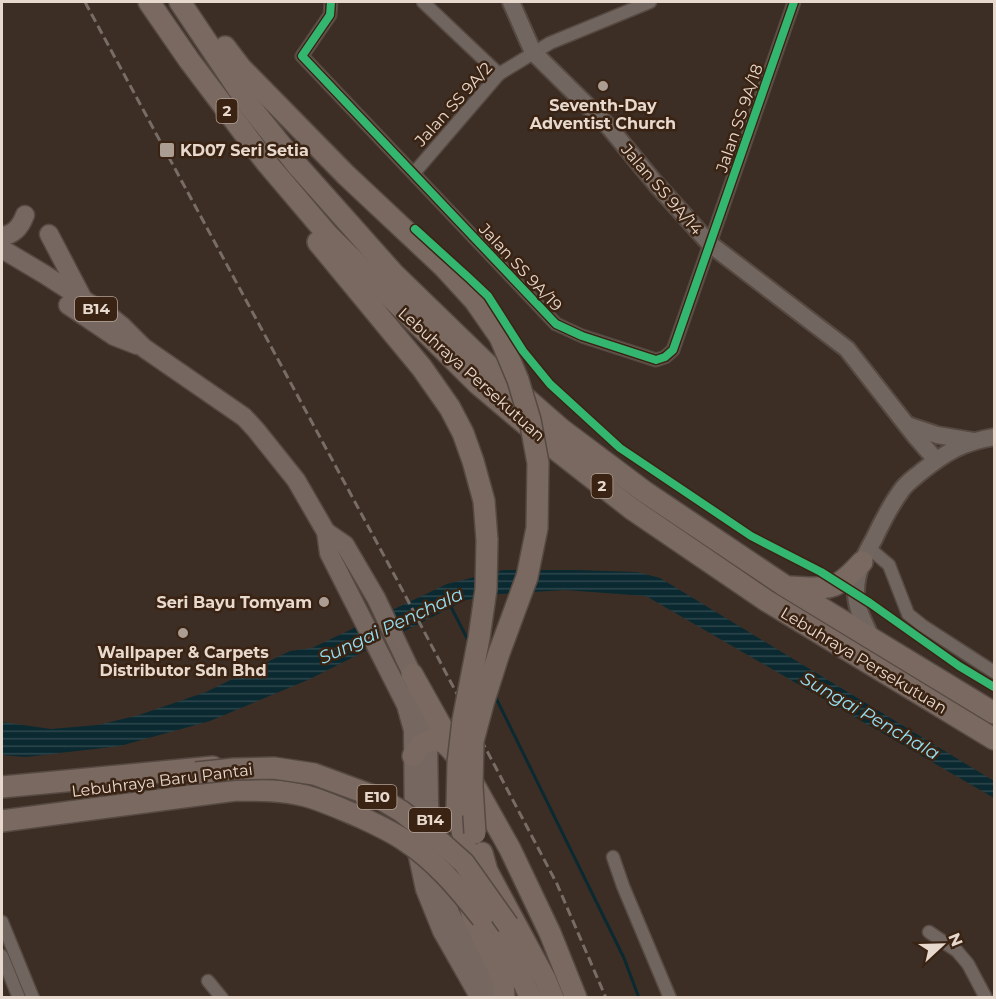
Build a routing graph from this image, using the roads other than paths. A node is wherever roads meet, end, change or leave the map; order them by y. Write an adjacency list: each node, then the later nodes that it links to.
1 (149, 2): 11 (highway, Lebuhraya Persekutuan / 2)
2 (180, 2): 28 (highway, Lebuhraya Persekutuan / 2)
3 (190, 2): 56 (highway, bridge)
4 (331, 2): 12 (street, Jalan SS 9A/19)
5 (423, 2): 10 (street)
6 (510, 2): 9 (street, Jalan SS 9A/14)
7 (650, 2): 9 (street, Jalan SS 9A/2)
8 (794, 2): 16 (street, Jalan SS 9A/18)
9 (533, 52): 10 (street, Jalan SS 9A/2); 16 (street, Jalan SS 9A/14)
10 (499, 74): 12 (street, Jalan SS 9A/2)
11 (266, 162): 33 (highway, Lebuhraya Persekutuan / 2); 39 (highway, bridge)
12 (414, 173): 16 (street, Jalan SS 9A/19)
13 (25, 215): 15 (main road)
14 (49, 234): 19 (main road)
15 (2, 236)
16 (710, 244): 21 (street, Jalan SS 9A/14)
17 (2, 249): 19 (main road, B14)
18 (2, 261): 20 (main road, B14)
19 (84, 301): 20 (main road, B14)
20 (144, 348): 26 (main road, B14)
21 (912, 431): 23 (street); 24 (street, Jalan SS 9A/14); 25 (street)
22 (994, 437): 23 (street)
23 (976, 441): 24 (street)
24 (936, 460): 25 (street)
25 (908, 483): 27 (street)
26 (326, 532): 31 (main road, B14); 35 (main road, B14)
27 (866, 555): 28 (highway); 29 (street); 30 (street)
28 (785, 586): 29 (highway, Lebuhraya Persekutuan / 2)
29 (871, 638): 32 (highway, Lebuhraya Persekutuan / 2)
30 (994, 672)
31 (412, 674): 34 (main road, B14); 36 (highway)
32 (994, 713)
33 (994, 739)
34 (428, 740): 35 (highway); 36 (highway); 51 (main road, B14)
35 (413, 756): 41 (main road, B14)
36 (463, 764): 57 (highway)
37 (2, 787): 41 (highway)
38 (2, 800): 55 (highway, Lebuhraya Baru Pantai / E10, bridge)
39 (457, 807): 52 (highway); 54 (highway)
40 (2, 821): 53 (highway, Lebuhraya Baru Pantai / E10, bridge)
41 (414, 838): 50 (main road, B14)
42 (613, 857): 58 (street)
43 (2, 922): 48 (street)
44 (929, 932): 59 (street)
45 (2, 956): 47 (street)
46 (208, 981): 49 (street)
47 (19, 998)
48 (33, 998)
49 (222, 998)
50 (480, 998)
51 (493, 998)
52 (504, 998)
53 (523, 998)
54 (531, 998)
55 (544, 998)
56 (553, 998)
57 (576, 998)
58 (670, 998)
59 (986, 998)

